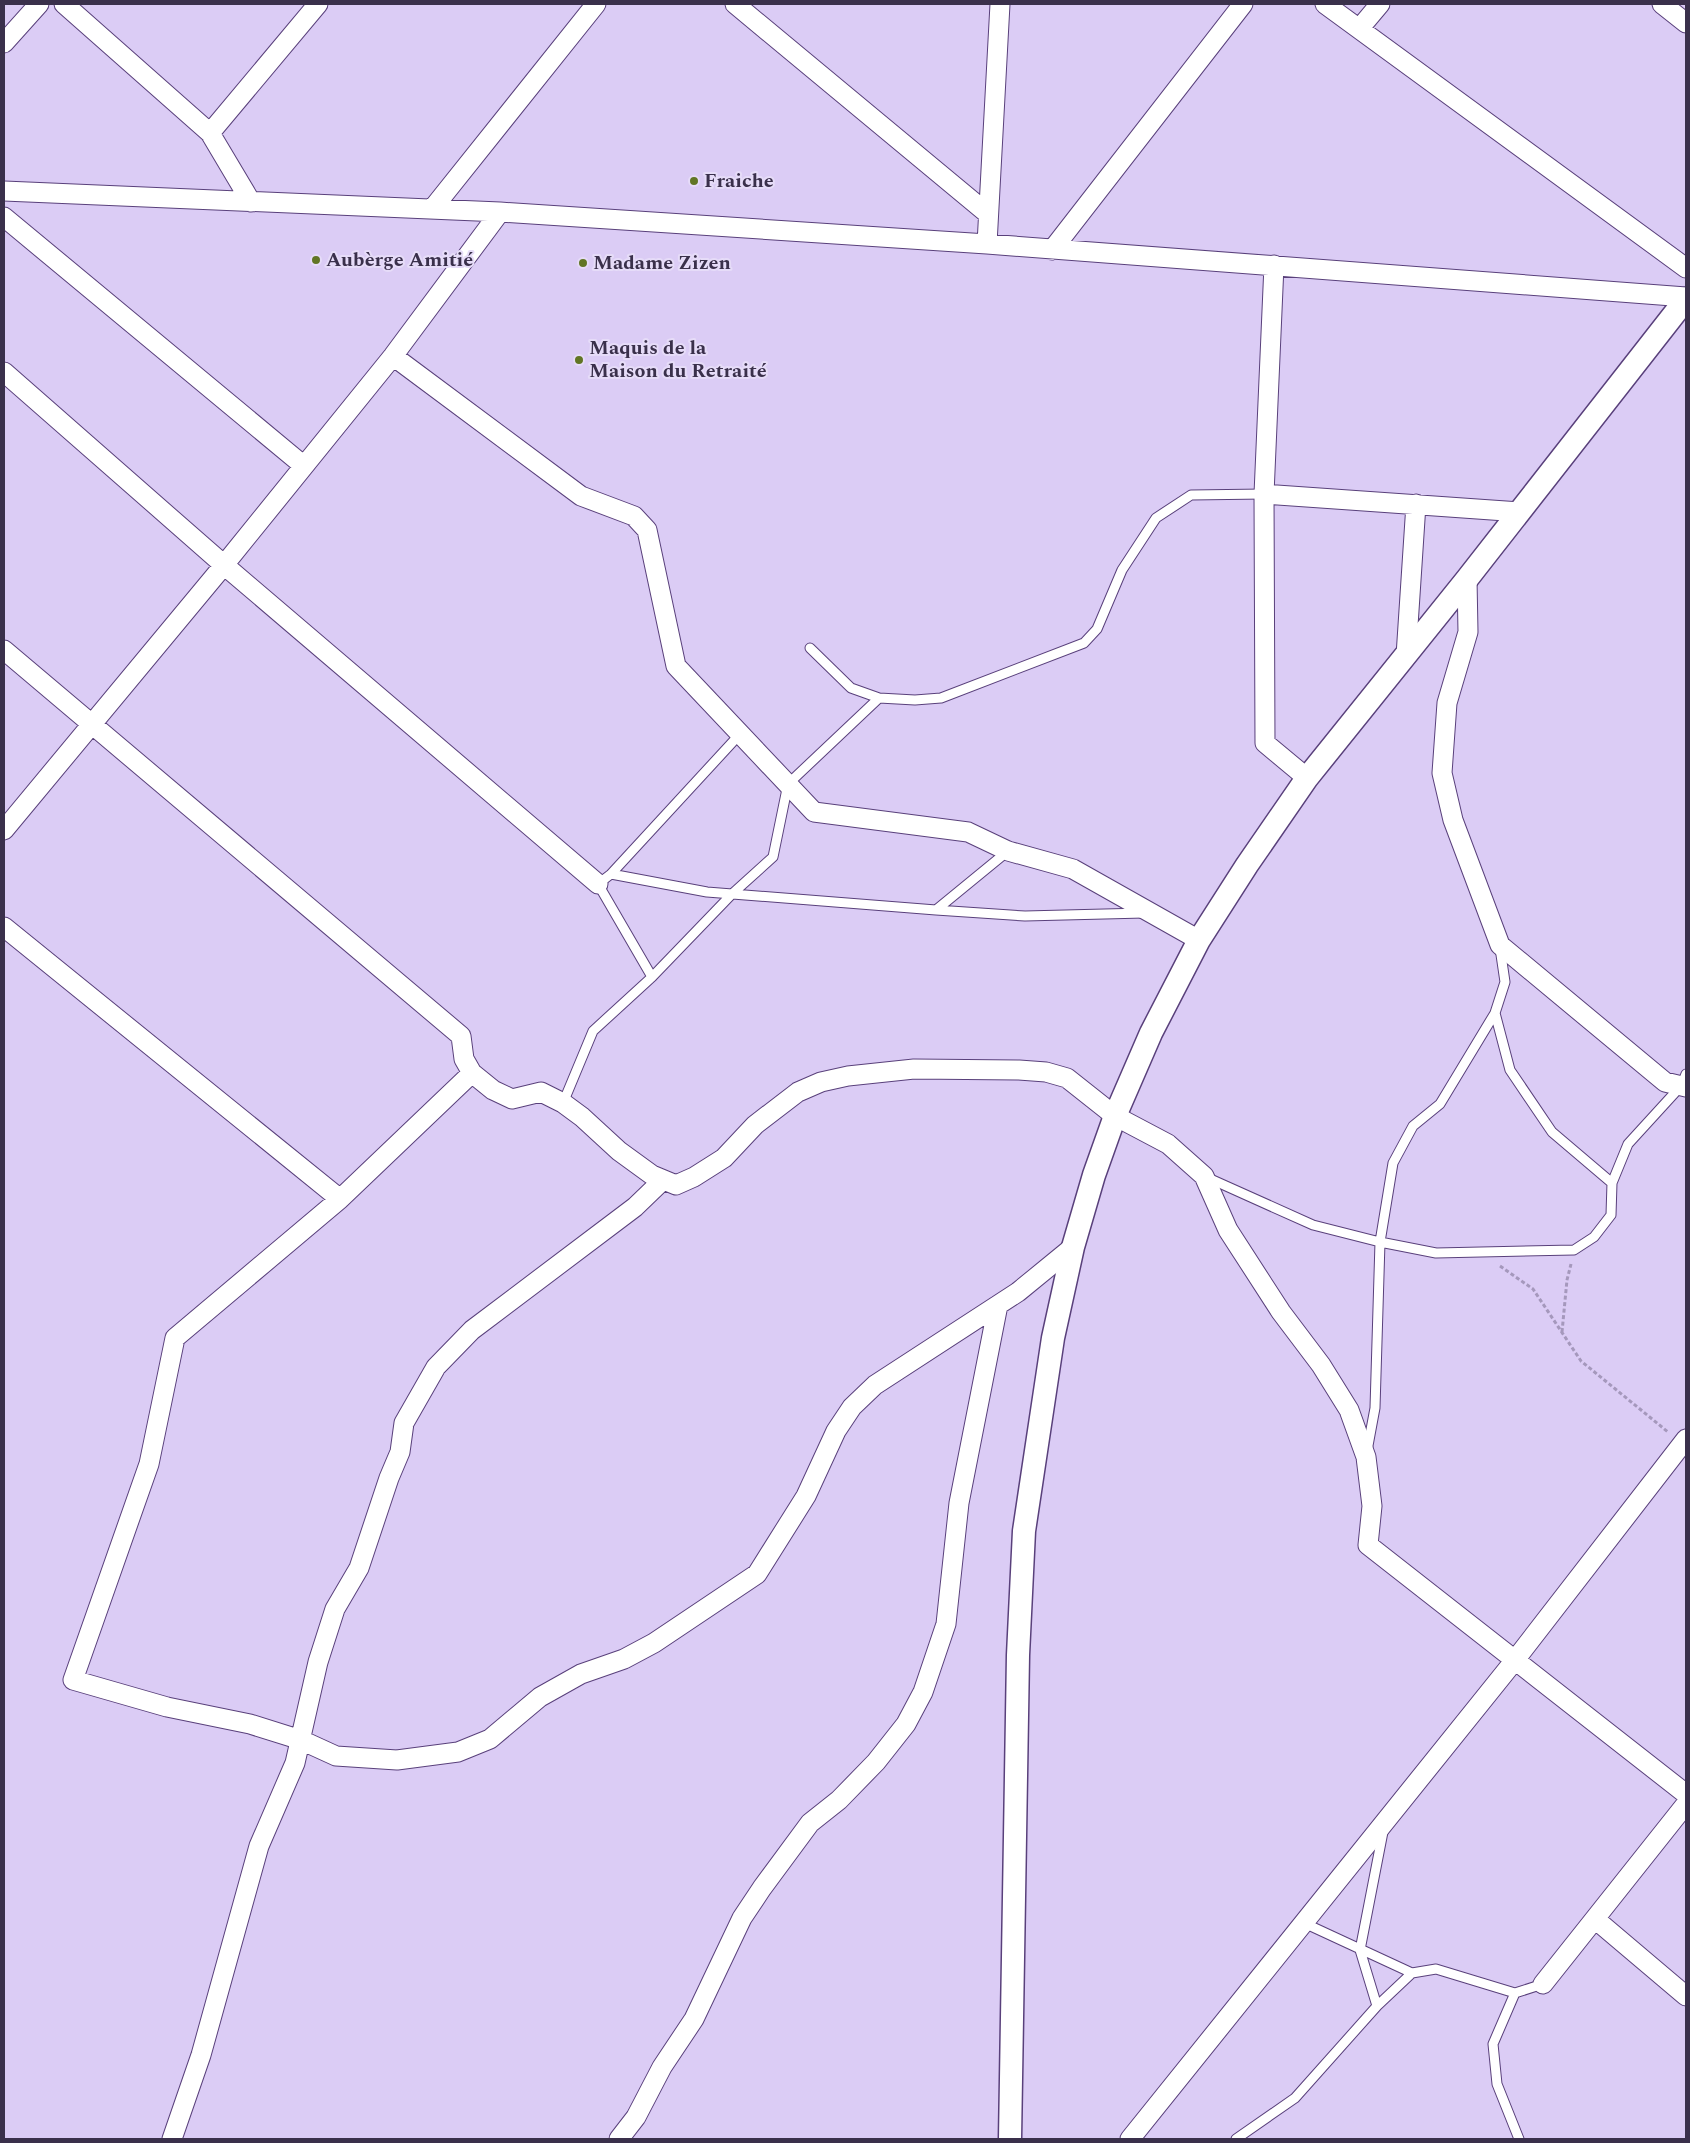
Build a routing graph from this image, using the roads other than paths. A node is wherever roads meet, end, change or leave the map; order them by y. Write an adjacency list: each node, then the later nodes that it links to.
1 (39, 4): 13 (street)
2 (64, 4): 14 (street)
3 (318, 4): 14 (street)
4 (596, 4): 17 (street)
5 (1000, 4): 19 (street)
6 (1243, 4): 22 (street)
7 (1325, 4): 12 (street)
8 (1380, 4): 12 (street)
9 (1662, 4): 11 (street)
10 (743, 6): 19 (street)
11 (1686, 23)
12 (1359, 29): 24 (street)
13 (4, 43)
14 (210, 133): 16 (street)
15 (4, 191): 16 (street)
16 (252, 202): 17 (street)
17 (433, 208): 18 (street)
18 (500, 212): 21 (street); 26 (street)
19 (988, 214): 21 (street)
20 (4, 217): 28 (street)
21 (986, 244): 22 (street)
22 (1052, 250): 23 (street)
23 (1274, 265): 25 (street); 29 (street)
24 (1686, 268)
25 (1686, 298): 31 (street)
26 (393, 356): 28 (street); 39 (street)
27 (4, 372): 32 (street)
28 (304, 466): 32 (street)
29 (1264, 494): 30 (street); 37 (lane); 40 (street)
30 (1416, 504): 31 (street); 36 (street)
31 (1520, 512): 33 (street)
32 (224, 566): 38 (street); 44 (street)
33 (1468, 579): 36 (street); 50 (street)
34 (810, 648): 37 (lane)
35 (4, 650): 38 (street)
36 (1406, 656): 40 (street)
37 (879, 698): 41 (lane)
38 (91, 725): 42 (street); 53 (street)
39 (740, 734): 41 (street); 44 (lane)
40 (1307, 778): 49 (street)
41 (788, 784): 43 (street); 45 (lane)
42 (4, 830)
43 (1008, 851): 46 (lane); 47 (street)
44 (605, 879): 45 (lane); 51 (lane)
45 (732, 894): 46 (lane); 51 (lane)
46 (936, 910): 47 (lane)
47 (1152, 913): 49 (street)
48 (4, 927): 60 (street)
49 (1199, 940): 56 (street)
50 (1500, 945): 52 (lane); 54 (street)
51 (652, 977): 55 (lane)
52 (1494, 1013): 59 (lane); 61 (lane)
53 (472, 1074): 55 (street); 60 (street)
54 (1685, 1082): 59 (lane)
55 (562, 1103): 58 (street)
56 (1114, 1116): 57 (street); 58 (street); 62 (street)
57 (1204, 1176): 61 (lane); 65 (street)
58 (664, 1180): 67 (street)
59 (1612, 1183): 61 (lane)
60 (340, 1199): 67 (street)
61 (1380, 1242): 65 (lane)
62 (1073, 1247): 63 (street); 81 (street)
63 (998, 1305): 67 (street); 80 (street)
64 (1685, 1442): 66 (street)
65 (1366, 1457): 66 (street)
66 (1515, 1660): 68 (street); 70 (street)
67 (301, 1740): 79 (street)
68 (1686, 1794)
69 (1686, 1804): 71 (street)
70 (1384, 1822): 72 (street); 73 (lane)
71 (1595, 1918): 75 (street); 77 (street)
72 (1304, 1923): 73 (lane); 82 (street)
73 (1360, 1950): 74 (lane); 78 (lane)
74 (1412, 1973): 76 (lane); 78 (lane)
75 (1543, 1984): 76 (lane)
76 (1515, 1993): 84 (lane)
77 (1686, 1996)
78 (1377, 2006): 83 (lane)
79 (172, 2139)
80 (619, 2139)
81 (1010, 2139)
82 (1130, 2139)
83 (1236, 2139)
84 (1519, 2139)

